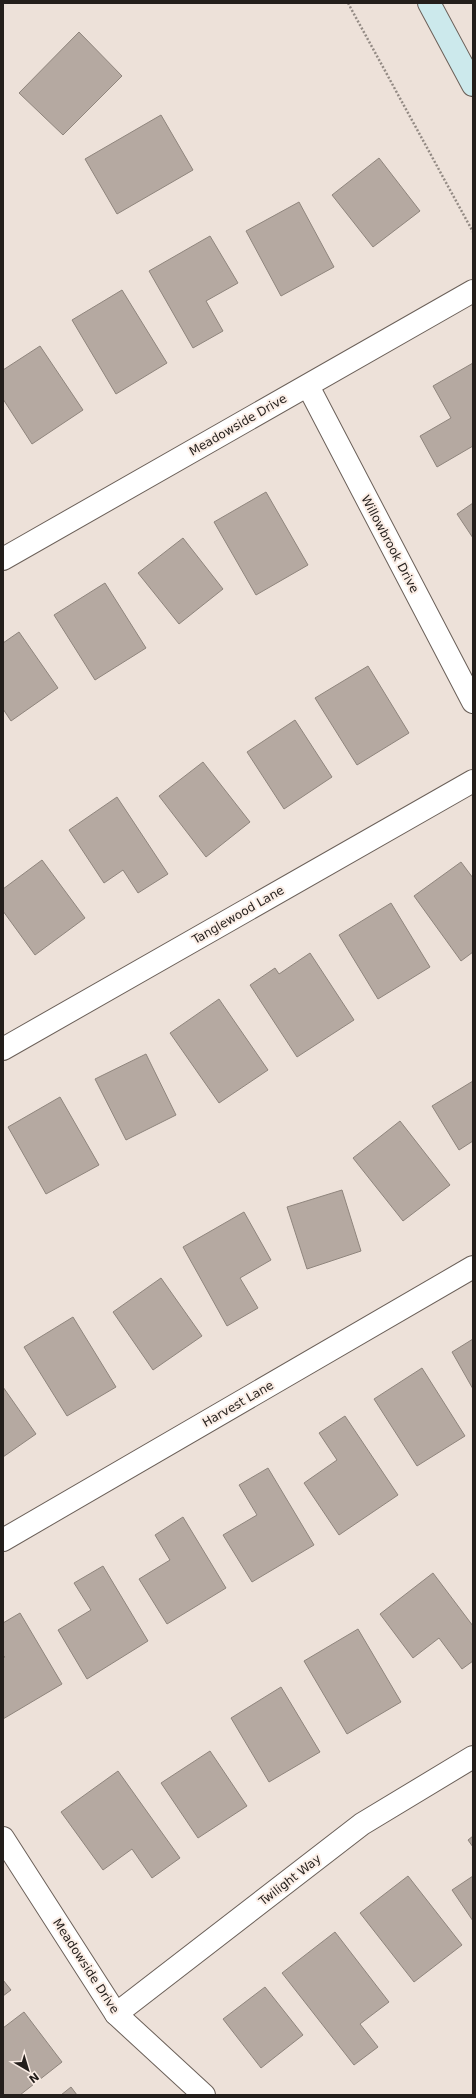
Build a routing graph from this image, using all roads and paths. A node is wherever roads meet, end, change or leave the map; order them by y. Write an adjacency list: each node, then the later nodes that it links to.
1 (348, 3): 4 (path)
2 (429, 3): 3 (main road)
3 (473, 84)
4 (473, 232)
5 (473, 291): 6 (street, Meadowside Drive)
6 (308, 386): 7 (street, Meadowside Drive); 8 (street, Willowbrook Drive)
7 (3, 559)
8 (473, 702)
9 (473, 781): 10 (street, Tanglewood Lane)
10 (3, 1049)
11 (473, 1267): 12 (street, Harvest Lane)
12 (3, 1540)
13 (473, 1758): 15 (street, Twilight Way)
14 (3, 1838): 15 (street, Meadowside Drive)
15 (116, 2014): 16 (street, Meadowside Drive)
16 (204, 2095)

